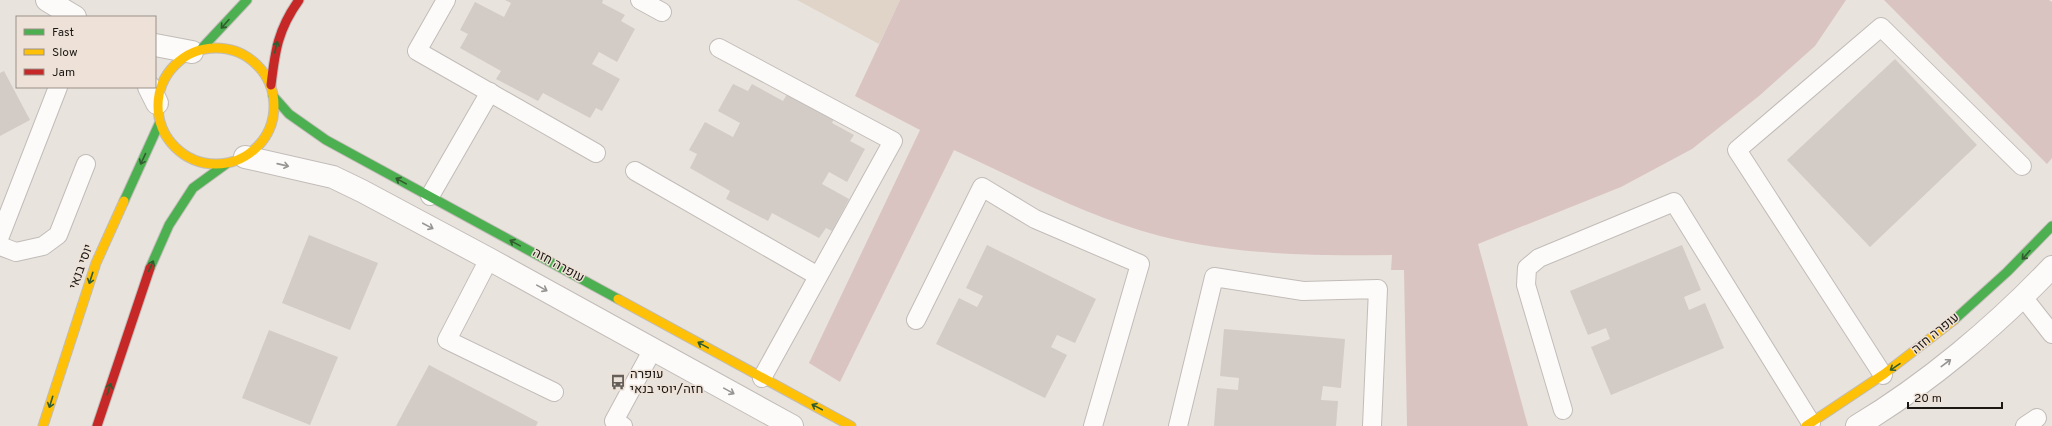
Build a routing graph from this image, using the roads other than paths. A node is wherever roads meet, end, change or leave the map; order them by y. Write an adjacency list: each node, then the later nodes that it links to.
1 (47, 0): 7 (street)
2 (247, 0): 10 (street, one-way to 10)
3 (299, 0): 11 (street, one-way to 3)
4 (446, 0): 13 (lane)
5 (640, 0): 6 (lane)
6 (662, 12)
7 (73, 16)
8 (156, 45): 10 (street)
9 (719, 48): 27 (lane)
10 (197, 50): 11 (street); 15 (street)
11 (271, 85): 14 (street)
12 (58, 88): 23 (lane)
13 (490, 92): 16 (lane); 21 (lane)
14 (273, 96): 17 (street); 21 (street, עופרה חזה, one-way to 14)
15 (155, 105): 17 (street); 37 (street, יוסי בנאי, one-way to 37)
16 (596, 153)
17 (235, 160): 25 (street, עופרה חזה, one-way to 25); 38 (street, one-way to 17)
18 (86, 164): 24 (lane)
19 (2022, 166): 32 (lane)
20 (635, 171): 27 (lane)
21 (430, 196): 33 (street, עופרה חזה, one-way to 21)
22 (2052, 226): 32 (street, עופרה חזה, one-way to 32)
23 (0, 236)
24 (0, 246)
25 (489, 259): 31 (street, עופרה חזה, one-way to 31); 34 (lane)
26 (2052, 267): 28 (street)
27 (818, 276): 33 (lane)
28 (2023, 297): 30 (lane); 45 (street, one-way to 28)
29 (916, 320): 42 (lane)
30 (2052, 334)
31 (653, 348): 39 (lane); 40 (street, עופרה חזה, one-way to 40)
32 (1883, 375): 36 (street, עופרה חזה)
33 (762, 378): 41 (street, עופרה חזה, one-way to 33)
34 (554, 392)
35 (1564, 410): 36 (lane)
36 (1809, 425)
37 (43, 426)
38 (97, 426)
39 (623, 426)
40 (792, 426)
41 (851, 426)
42 (1093, 426)
43 (1178, 426): 44 (lane)
44 (1372, 426)
45 (1857, 426)

